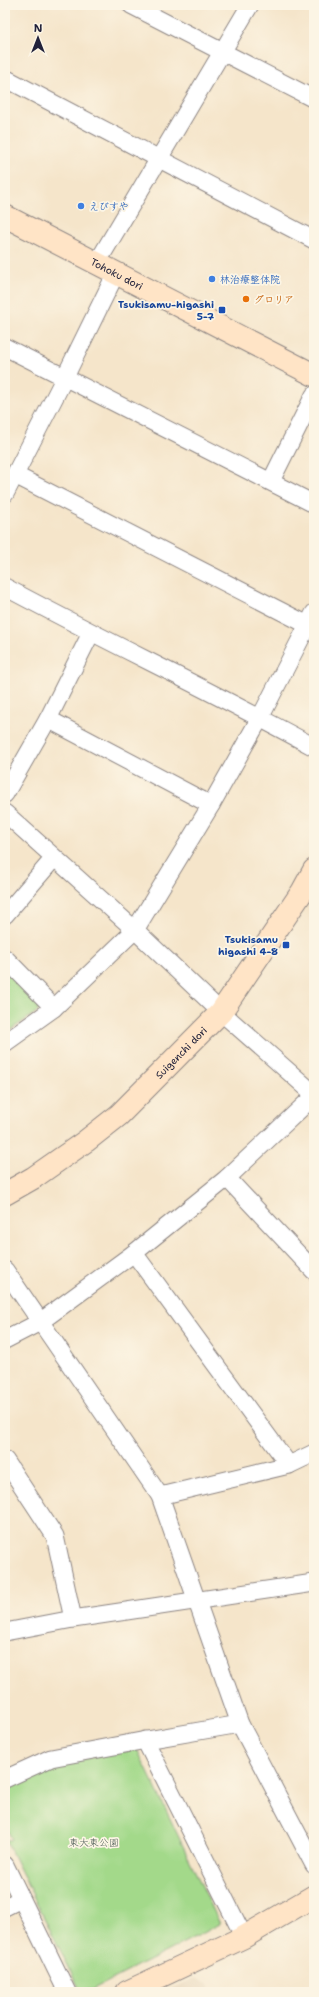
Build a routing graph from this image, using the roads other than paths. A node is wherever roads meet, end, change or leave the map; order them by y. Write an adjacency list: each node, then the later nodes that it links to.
1 (131, 5): 3 (street)
2 (250, 5): 3 (street)
3 (222, 52): 5 (street); 6 (street)
4 (5, 78): 6 (street)
5 (314, 99)
6 (158, 158): 8 (street); 9 (street)
7 (5, 216): 9 (street, Tohoku dori)
8 (314, 240)
9 (106, 268): 11 (street, Tohoku dori); 12 (street)
10 (5, 346): 12 (street)
11 (314, 375)
12 (65, 377): 14 (street); 15 (street)
13 (314, 395): 15 (street)
14 (15, 475): 16 (street); 19 (street)
15 (271, 482): 17 (street)
16 (5, 494)
17 (314, 504)
18 (5, 587): 20 (street)
19 (311, 619): 21 (street)
20 (91, 633): 21 (street); 22 (street)
21 (260, 718): 23 (street); 25 (street)
22 (48, 719): 24 (street); 25 (street)
23 (314, 747)
24 (5, 794)
25 (212, 804): 30 (street)
26 (5, 813): 27 (street)
27 (54, 858): 29 (street); 30 (street)
28 (314, 870): 33 (street, Suigenchi dori)
29 (5, 915)
30 (135, 930): 32 (street); 33 (street)
31 (5, 958): 32 (street)
32 (54, 1008): 34 (street)
33 (221, 1012): 35 (street); 37 (street, Suigenchi dori)
34 (5, 1043)
35 (314, 1095): 36 (street)
36 (227, 1178): 38 (street); 40 (street)
37 (5, 1194)
38 (134, 1253): 41 (street); 45 (street)
39 (5, 1270): 41 (street)
40 (314, 1271)
41 (40, 1322): 42 (street); 46 (street)
42 (5, 1340)
43 (314, 1453): 45 (street)
44 (6, 1462): 49 (street)
45 (290, 1465): 46 (street)
46 (160, 1496): 48 (street)
47 (314, 1583): 48 (street)
48 (196, 1601): 49 (street); 51 (street)
49 (73, 1619): 50 (street)
50 (5, 1632)
51 (240, 1724): 52 (street); 55 (street)
52 (145, 1740): 53 (street); 59 (street)
53 (5, 1779)
54 (5, 1865): 57 (street)
55 (314, 1865)
56 (314, 1896): 59 (street)
57 (21, 1899): 58 (street); 60 (street)
58 (5, 1907)
59 (244, 1937): 61 (street)
60 (67, 1992)
61 (127, 1992)

